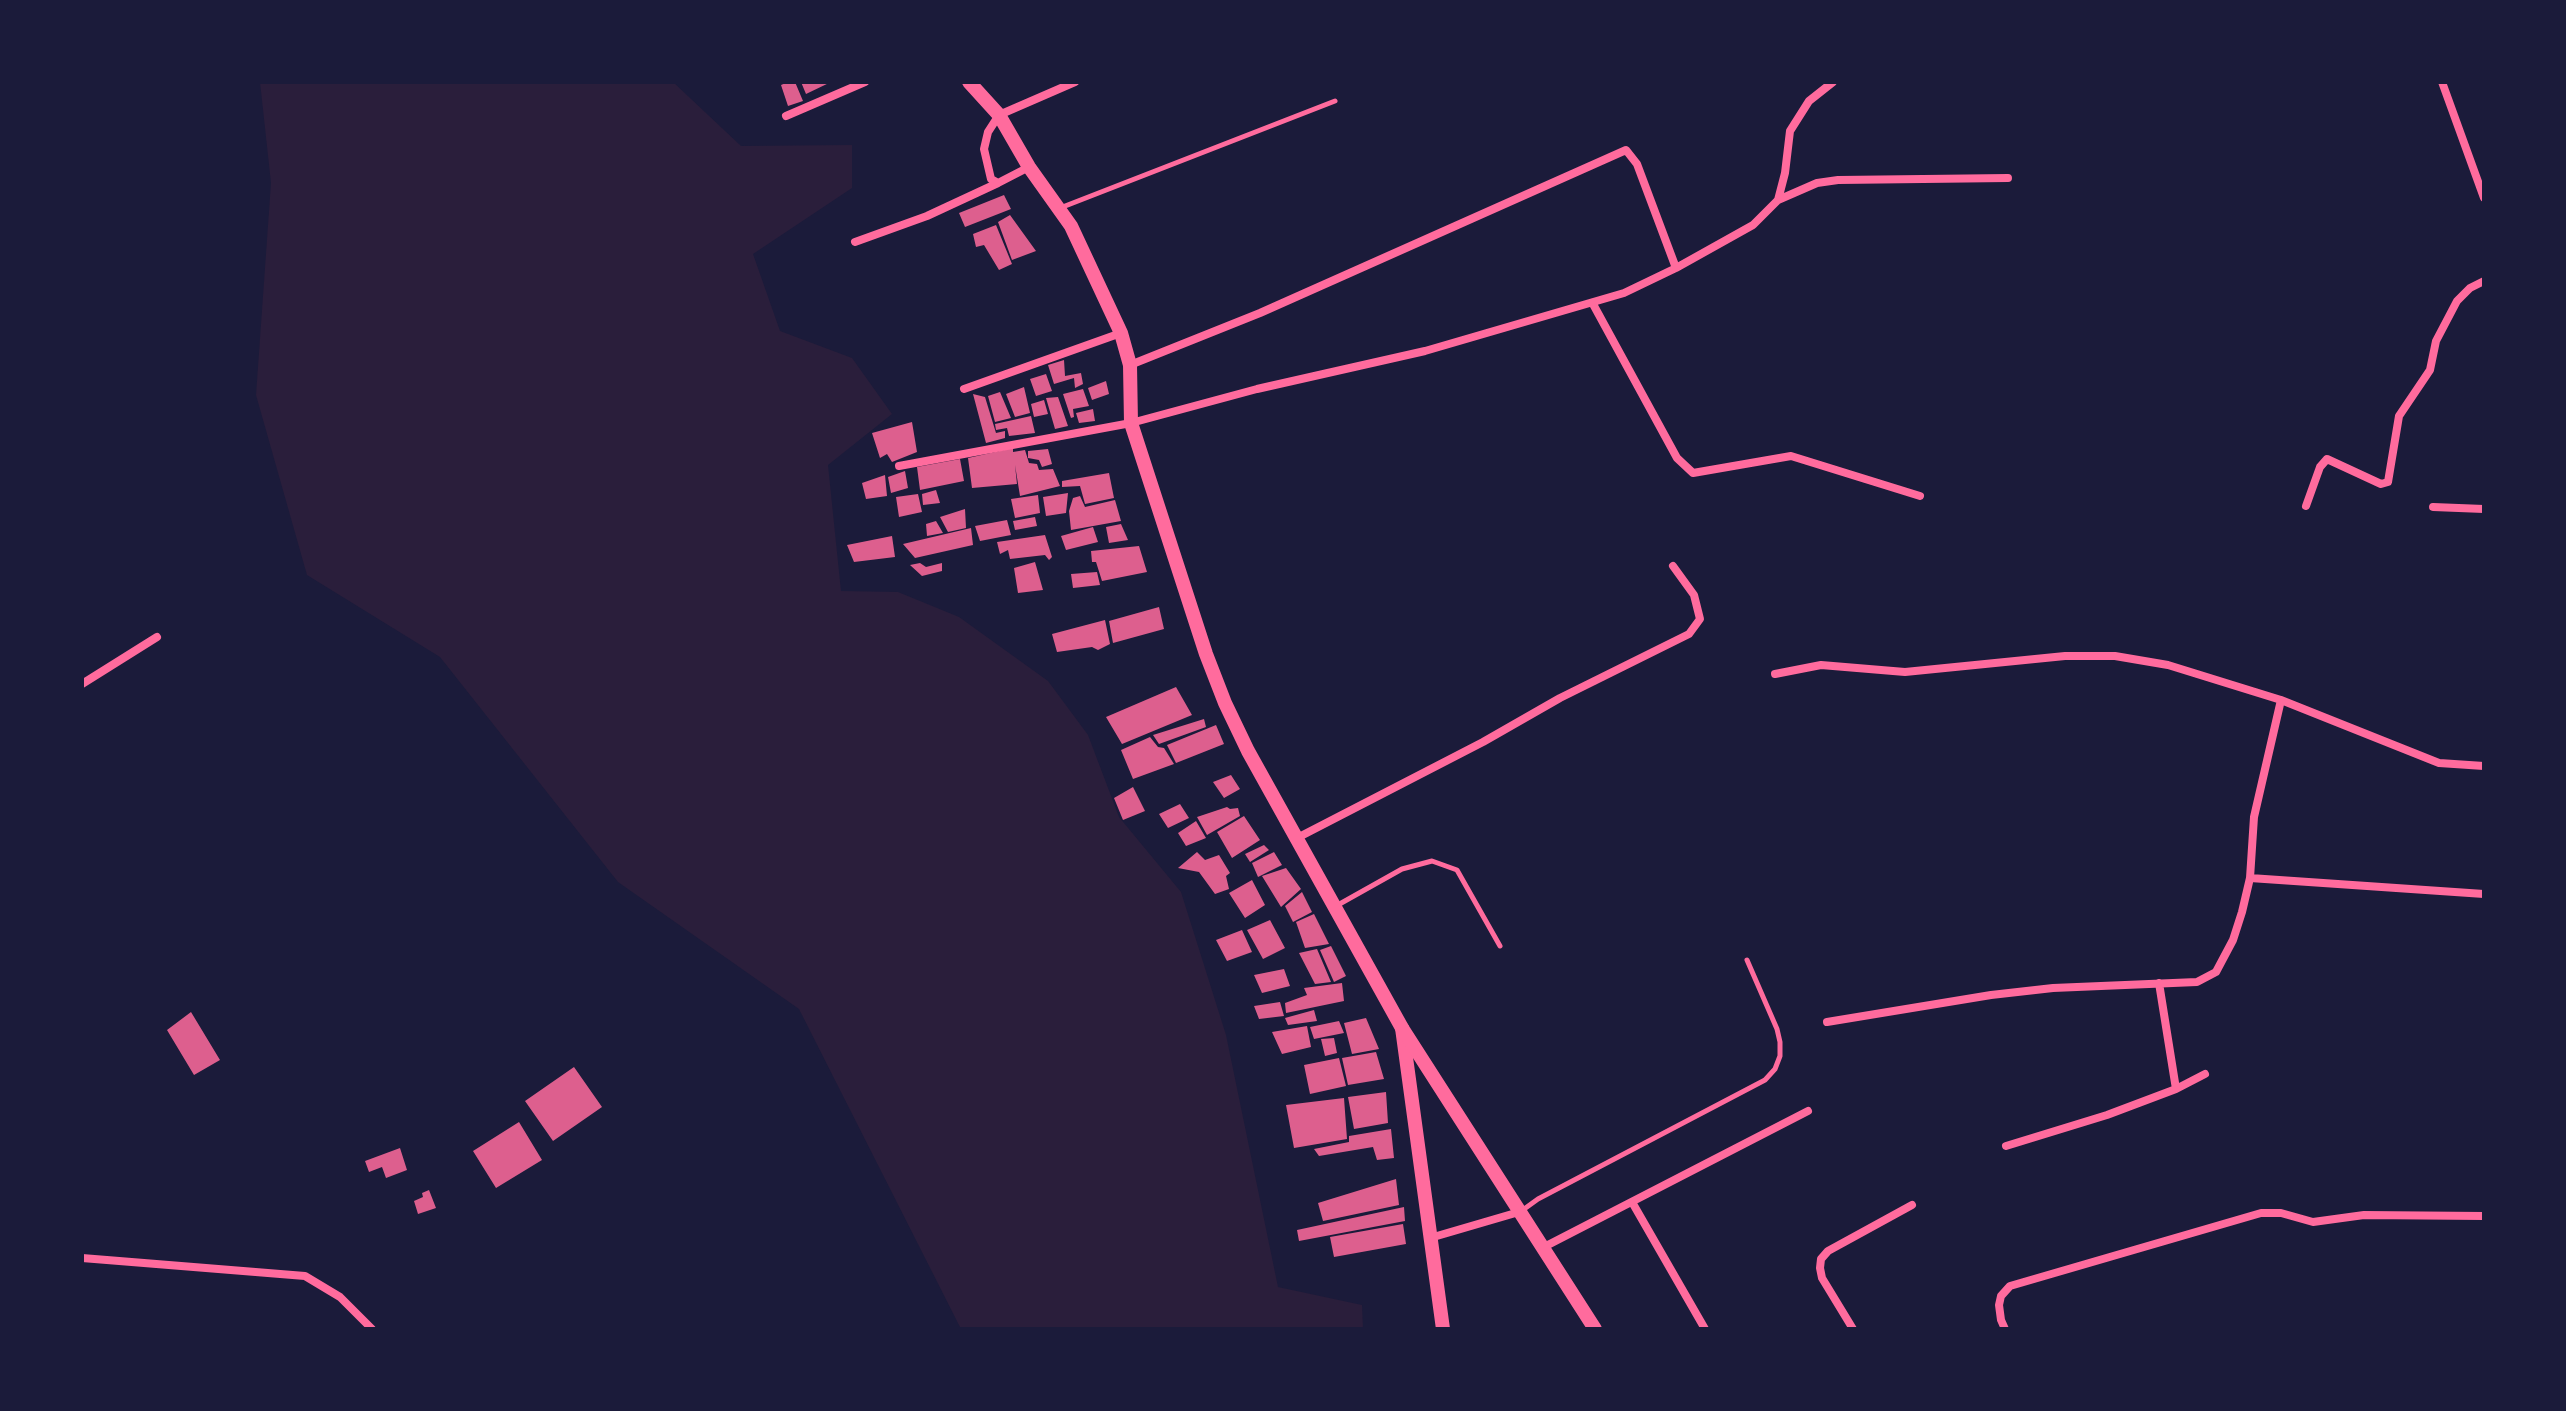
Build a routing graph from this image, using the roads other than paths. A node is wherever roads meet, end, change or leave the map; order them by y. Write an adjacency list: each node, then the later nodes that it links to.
1 (865, 82): 8 (street)
2 (969, 82): 7 (main road)
3 (1075, 82): 7 (street)
4 (1833, 82): 13 (street)
5 (2442, 82): 12 (street)
6 (1335, 101): 14 (lane)
7 (999, 115): 9 (main road); 11 (street)
8 (786, 116)
9 (1029, 167): 11 (street); 14 (main road)
10 (2008, 178): 13 (street)
11 (998, 183): 15 (street)
12 (2484, 198)
13 (1778, 200): 16 (street)
14 (1059, 208): 19 (main road)
15 (855, 242)
16 (1676, 268): 18 (street); 20 (street)
17 (2484, 281): 25 (street)
18 (1593, 304): 22 (street); 24 (street)
19 (1121, 333): 20 (main road); 21 (street)
20 (1130, 365): 22 (main road)
21 (964, 389)
22 (1131, 423): 23 (street); 34 (main road)
23 (899, 466)
24 (1920, 496)
25 (2306, 506)
26 (2433, 507): 27 (street)
27 (2484, 509)
28 (1673, 566): 34 (street)
29 (157, 637): 31 (street)
30 (1775, 674): 32 (street)
31 (82, 684)
32 (2281, 700): 33 (street); 35 (street)
33 (2484, 766)
34 (1297, 838): 37 (main road)
35 (2250, 878): 36 (street); 40 (street)
36 (2484, 894)
37 (1335, 906): 38 (lane); 42 (main road)
38 (1500, 946)
39 (1747, 960): 49 (lane)
40 (2159, 983): 41 (street); 44 (street)
41 (1827, 1022)
42 (1402, 1028): 49 (main road); 51 (main road)
43 (2205, 1074): 44 (street)
44 (2176, 1089): 46 (street)
45 (1808, 1111): 47 (street)
46 (2006, 1146)
47 (1632, 1202): 52 (street); 57 (street)
48 (1912, 1205): 58 (street)
49 (1519, 1212): 51 (street); 52 (main road)
50 (2484, 1216): 59 (street)
51 (1430, 1238): 55 (main road)
52 (1542, 1248): 56 (main road)
53 (82, 1258): 54 (street)
54 (372, 1329)
55 (1443, 1329)
56 (1595, 1329)
57 (1705, 1329)
58 (1853, 1329)
59 (2005, 1329)

